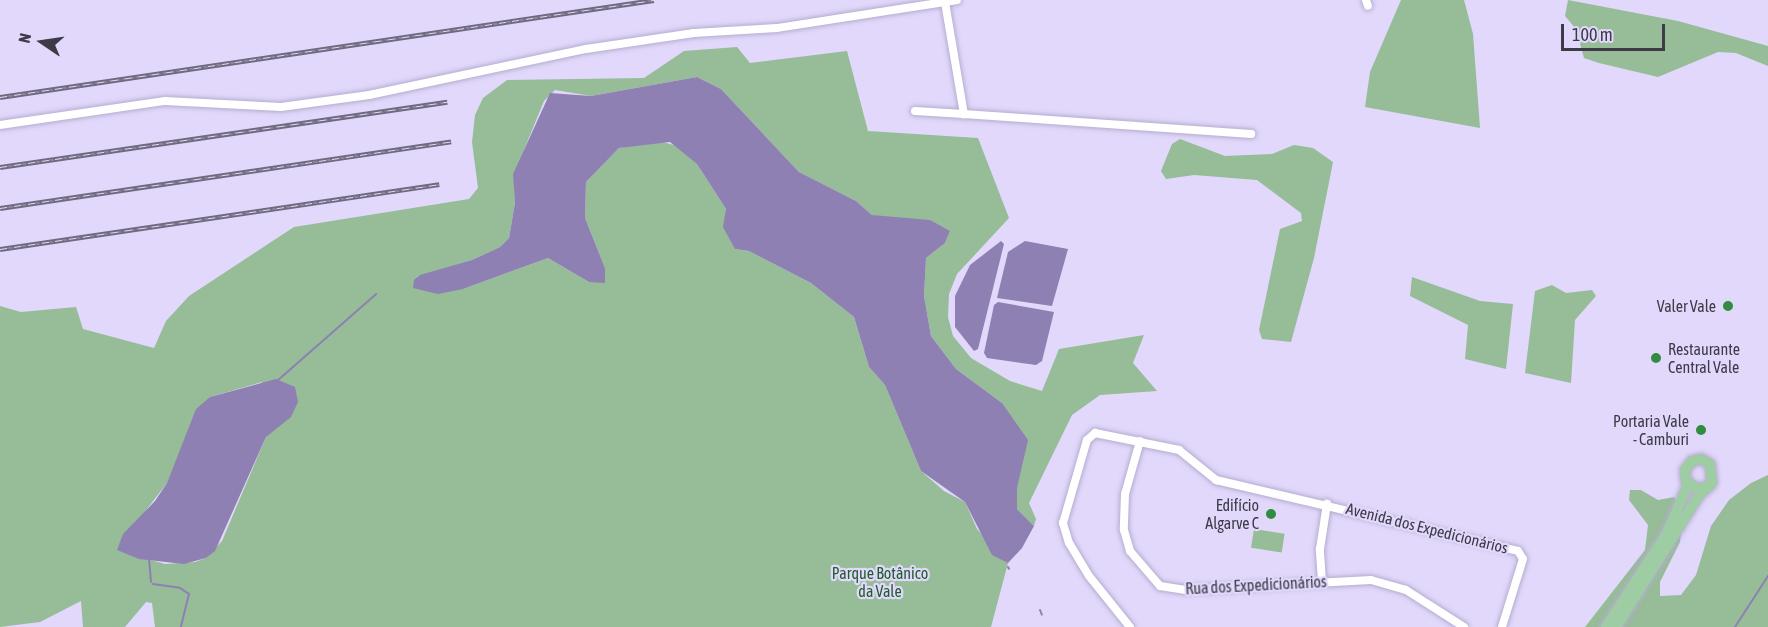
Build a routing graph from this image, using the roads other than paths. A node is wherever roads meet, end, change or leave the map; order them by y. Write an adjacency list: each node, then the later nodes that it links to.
1 (957, 0): 2 (street)
2 (945, 2): 4 (street); 5 (street)
3 (915, 111): 4 (street)
4 (964, 114): 6 (street)
5 (0, 125)
6 (1251, 134)
7 (1140, 441): 10 (street, Avenida dos Expedicionários); 11 (street, Rua dos Expedicionários); 12 (street, Avenida dos Expedicionários)
8 (1688, 485): 9 (main road); 9 (main road); 15 (main road)
9 (1707, 488): 16 (main road)
10 (1327, 504): 11 (street, Avenida dos Expedicionários); 14 (street, Avenida dos Expedicionários)
11 (1322, 581): 13 (street, Rua dos Expedicionários)
12 (1130, 627)
13 (1464, 627)
14 (1502, 627)
15 (1606, 627)
16 (1616, 627)

